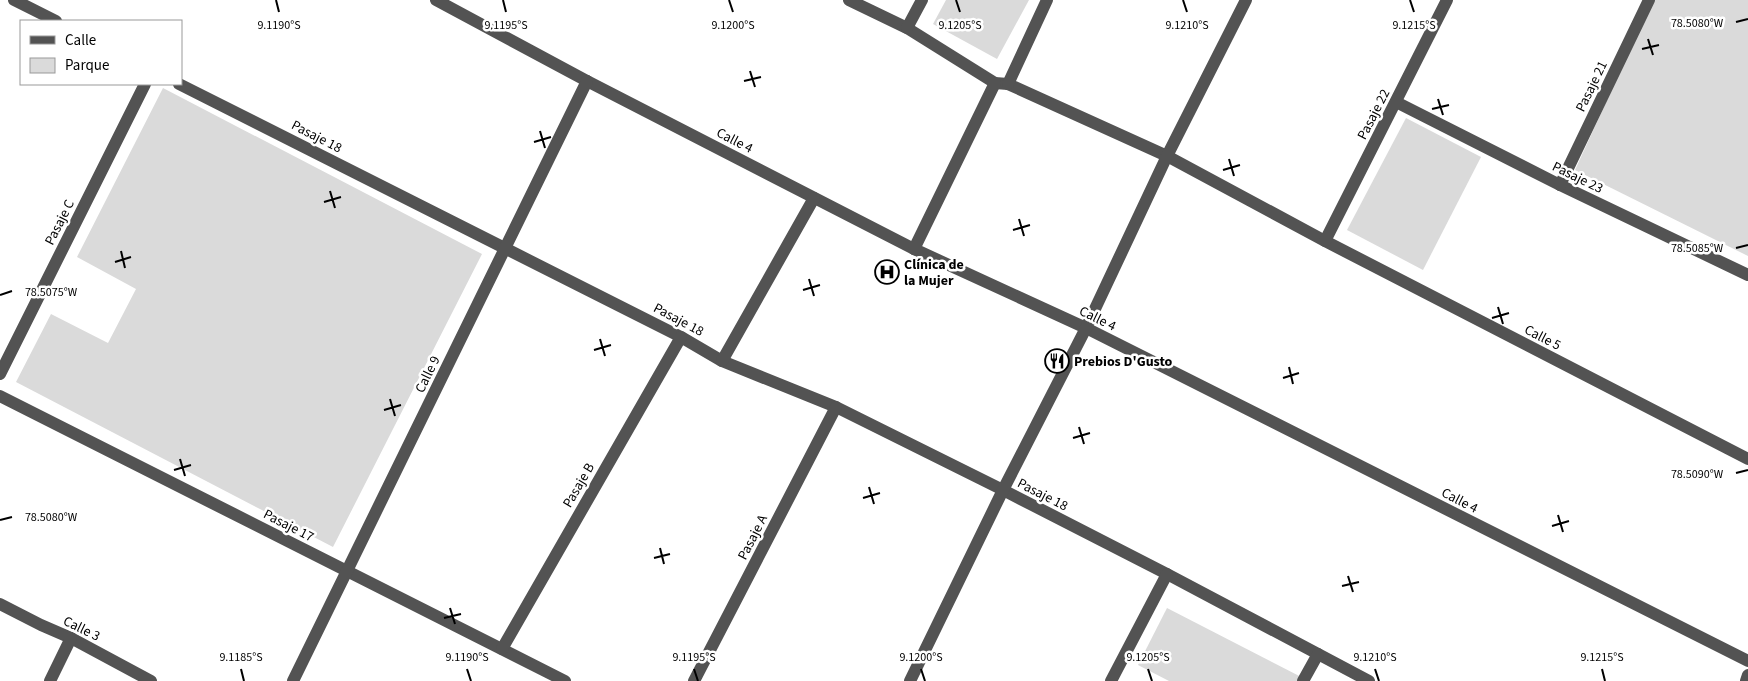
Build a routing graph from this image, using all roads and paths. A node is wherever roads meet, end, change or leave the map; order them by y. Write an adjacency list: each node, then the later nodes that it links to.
1 (14, 0): 9 (street)
2 (436, 0): 11 (street, Calle 4)
3 (849, 0): 10 (street, Calle 5)
4 (922, 0): 10 (street)
5 (1046, 0): 12 (street)
6 (1246, 0): 16 (street)
7 (1447, 0): 15 (street, Pasaje 22)
8 (1649, 0): 17 (street, Pasaje 21)
9 (54, 20)
10 (907, 28): 12 (street, Calle 5)
11 (587, 81): 18 (street, Calle 4); 20 (street, Calle 9)
12 (1001, 84): 16 (street, Calle 5); 21 (street)
13 (144, 85): 26 (street, Pasaje C)
14 (181, 85): 20 (street, Pasaje 18)
15 (1396, 102): 17 (street, Pasaje 23); 19 (street, Pasaje 22)
16 (1167, 156): 19 (street, Calle 5); 23 (street)
17 (1560, 185): 22 (street, Pasaje 23)
18 (814, 198): 21 (street, Calle 4); 25 (street)
19 (1325, 241): 29 (street, Calle 5)
20 (506, 248): 24 (street, Pasaje 18); 31 (street, Calle 9)
21 (914, 249): 23 (street, Calle 4)
22 (1748, 275)
23 (1086, 328): 30 (street); 37 (street, Calle 4)
24 (681, 337): 25 (street, Pasaje 18); 35 (street, Pasaje B)
25 (722, 361): 28 (street, Pasaje 18)
26 (0, 374)
27 (0, 396): 31 (street, Pasaje 17)
28 (836, 407): 30 (street, Pasaje 18); 43 (street, Pasaje A)
29 (1748, 459)
30 (1002, 490): 32 (street, Pasaje 18); 44 (street)
31 (347, 571): 35 (street, Pasaje 17); 41 (street, Calle 9)
32 (1167, 574): 36 (street, Pasaje 18); 45 (street)
33 (0, 604): 34 (street, Calle 3)
34 (72, 638): 39 (street); 40 (street, Calle 3)
35 (502, 649): 42 (street, Pasaje 17)
36 (1318, 654): 46 (street); 47 (street, Pasaje 18)
37 (1748, 661)
38 (1748, 676): 48 (street)
39 (50, 681)
40 (151, 681)
41 (293, 681)
42 (564, 681)
43 (694, 681)
44 (910, 681)
45 (1111, 681)
46 (1303, 681)
47 (1369, 681)
48 (1746, 681)

